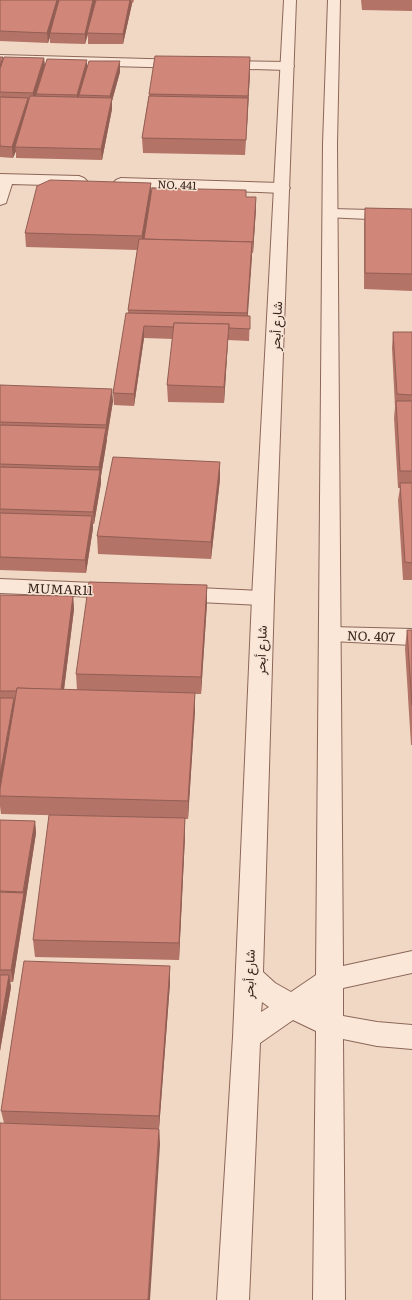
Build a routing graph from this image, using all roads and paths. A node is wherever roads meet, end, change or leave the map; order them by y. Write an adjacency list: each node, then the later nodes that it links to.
1 (290, 0): 4 (street, شارع أبحر)
2 (334, 0): 10 (street)
3 (0, 59): 4 (street)
4 (287, 66): 8 (street, شارع أبحر)
5 (3, 179): 6 (street); 9 (street)
6 (93, 182)
7 (109, 182): 8 (street, NO. 441)
8 (282, 188): 15 (street, شارع أبحر)
9 (0, 200)
10 (330, 214): 11 (street); 16 (street)
11 (412, 216)
12 (0, 586): 13 (street, MUMAR11)
13 (136, 592)
14 (160, 593): 15 (street)
15 (263, 598): 19 (street, شارع أبحر)
16 (331, 634): 17 (street, NO. 407); 20 (street)
17 (412, 637)
18 (412, 962): 20 (street)
19 (249, 976): 21 (street); 23 (street, شارع أبحر)
20 (330, 980): 21 (street); 22 (street)
21 (290, 1006): 22 (street); 23 (street)
22 (329, 1025): 24 (street); 26 (street)
23 (247, 1037): 25 (street, شارع أبحر)
24 (412, 1037)
25 (234, 1300)
26 (329, 1300)

